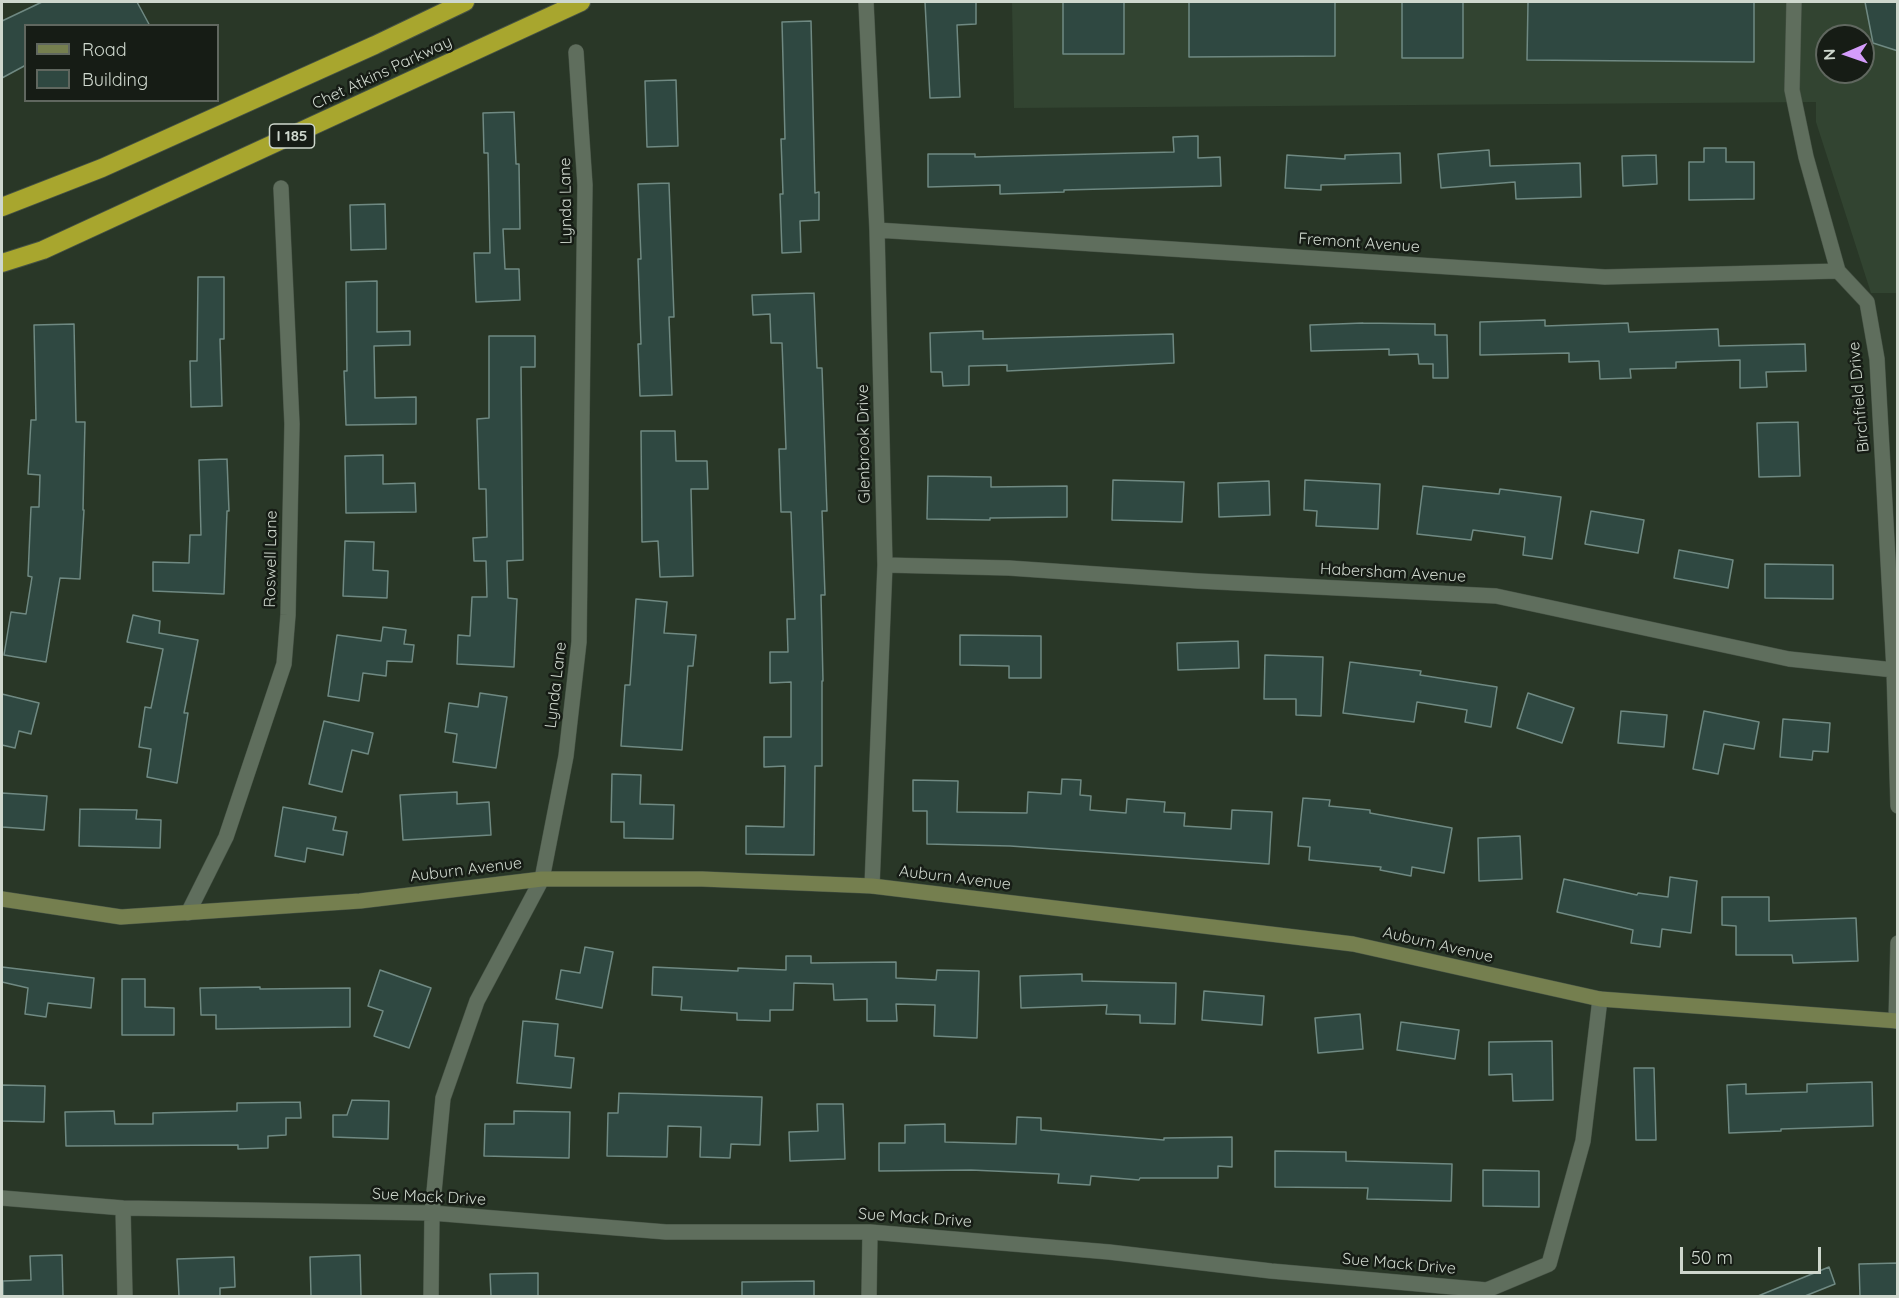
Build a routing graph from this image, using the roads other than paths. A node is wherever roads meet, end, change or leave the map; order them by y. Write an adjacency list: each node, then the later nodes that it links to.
1 (465, 2): 7 (highway, Chet Atkins Parkway)
2 (581, 2): 9 (highway, Chet Atkins Parkway / I 185)
3 (866, 2): 8 (street, Glenbrook Drive)
4 (1794, 2): 10 (street, Birchfield Drive)
5 (576, 52): 14 (street, Lynda Lane)
6 (281, 188): 17 (street, Roswell Lane)
7 (2, 207)
8 (877, 230): 10 (street, Fremont Avenue); 11 (street, Glenbrook Drive)
9 (2, 263)
10 (1838, 270): 12 (street, Birchfield Drive)
11 (885, 565): 12 (street, Habersham Avenue); 15 (street, Glenbrook Drive)
12 (1894, 670): 13 (street, Birchfield Drive)
13 (1898, 806)
14 (542, 879): 15 (street, Auburn Avenue); 17 (street, Auburn Avenue); 23 (street, Lynda Lane)
15 (872, 886): 19 (street, Auburn Avenue)
16 (2, 899): 17 (street, Auburn Avenue)
17 (188, 913)
18 (1898, 943): 20 (street)
19 (1600, 999): 20 (street, Auburn Avenue); 24 (street, Sue Mack Drive)
20 (1897, 1021)
21 (2, 1198): 22 (street, Sue Mack Drive)
22 (123, 1208): 23 (street, Sue Mack Drive); 25 (street)
23 (432, 1213): 24 (street, Sue Mack Drive); 26 (street, Lynda Lane)
24 (870, 1232): 27 (street)
25 (125, 1296)
26 (431, 1296)
27 (870, 1296)

